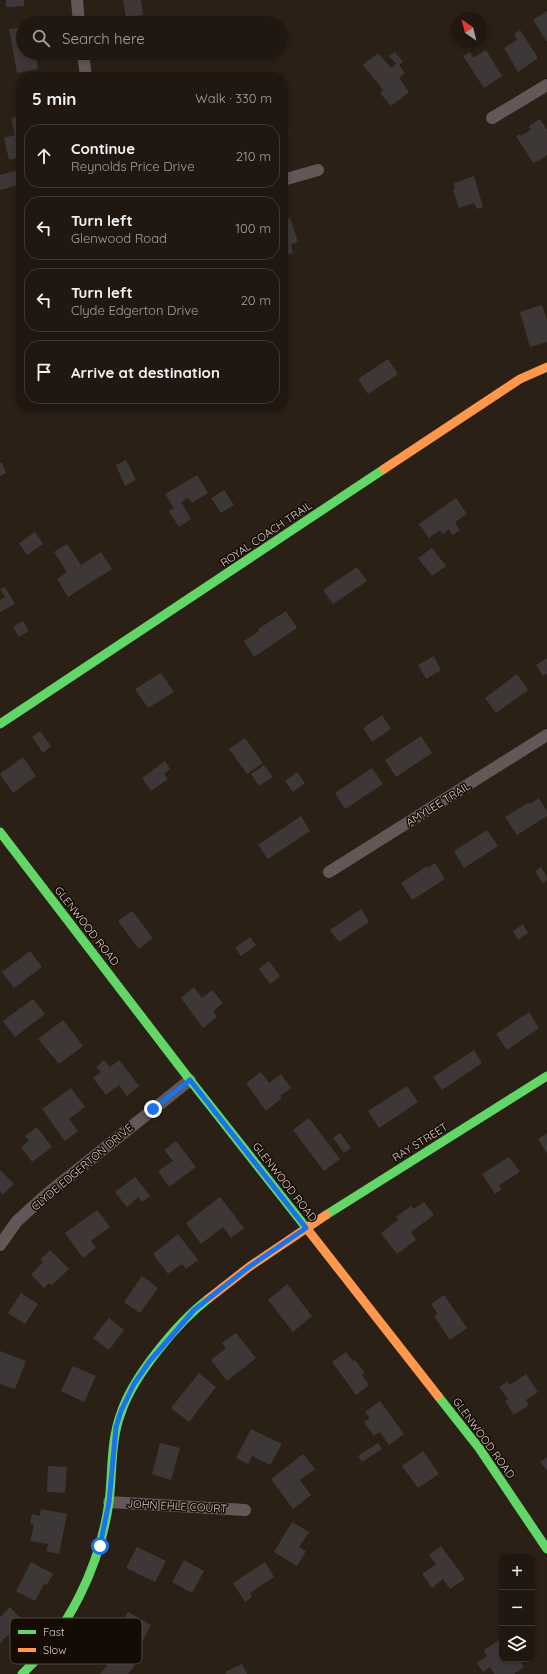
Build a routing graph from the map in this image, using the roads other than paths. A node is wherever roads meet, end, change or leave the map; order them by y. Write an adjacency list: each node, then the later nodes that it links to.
1 (76, 0): 2 (street)
2 (78, 16)
3 (84, 60): 4 (street)
4 (85, 72)
5 (547, 84): 6 (street)
6 (492, 118)
7 (318, 170): 8 (street)
8 (288, 179)
9 (547, 367): 10 (street, ROYAL COACH TRAIL)
10 (0, 724)
11 (547, 735): 13 (street, AMYLEE TRAIL)
12 (0, 832): 15 (street, GLENWOOD ROAD)
13 (329, 872)
14 (547, 1076): 16 (street, RAY STREET)
15 (190, 1080): 16 (street, GLENWOOD ROAD); 17 (street, CLYDE EDGERTON DRIVE)
16 (306, 1228): 18 (street, RAY STREET); 20 (street, GLENWOOD ROAD)
17 (0, 1246)
18 (109, 1502): 19 (street, JOHN EHLE COURT); 21 (street, RAY STREET)
19 (245, 1510)
20 (547, 1549)
21 (66, 1618)
22 (33, 1664): 23 (street, RAY STREET)
23 (22, 1674)

